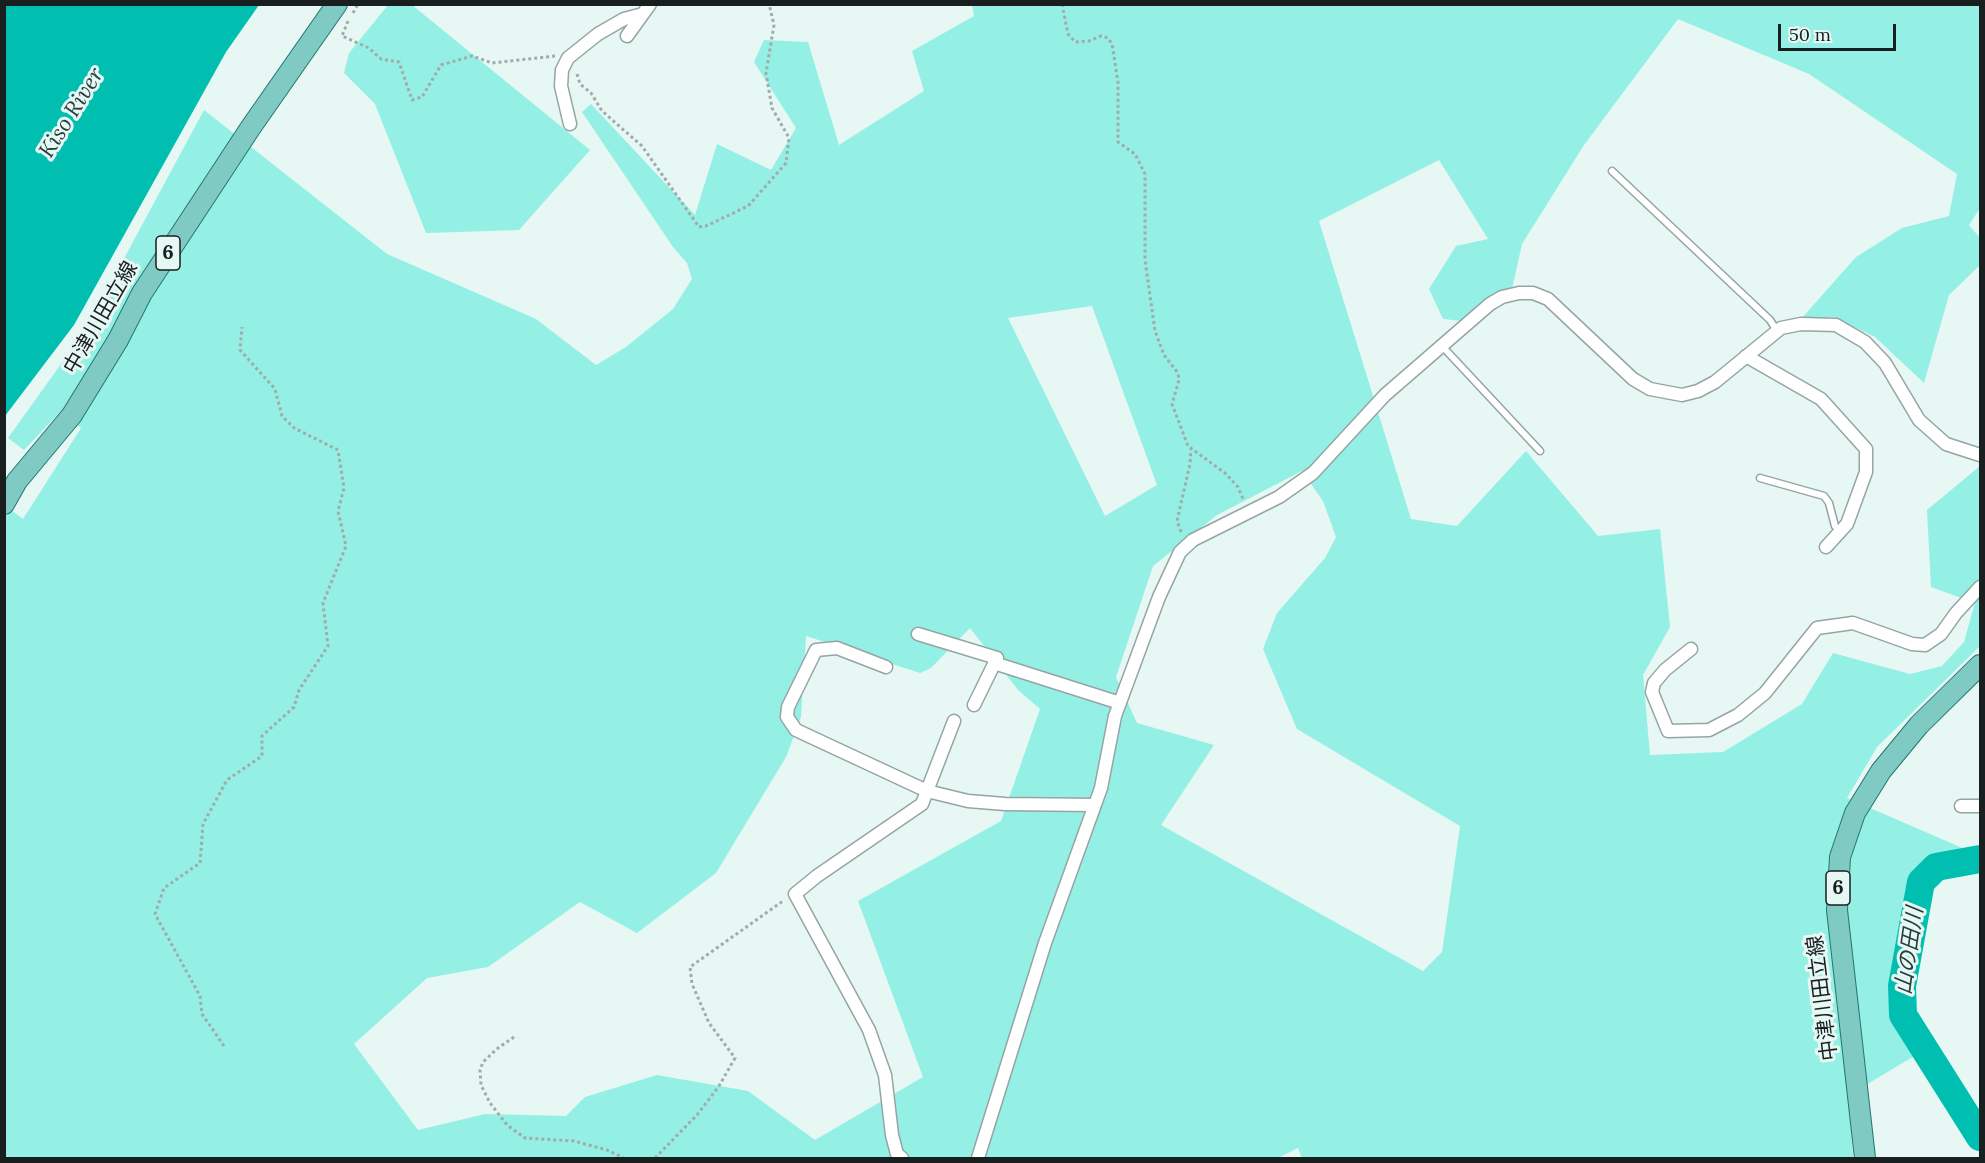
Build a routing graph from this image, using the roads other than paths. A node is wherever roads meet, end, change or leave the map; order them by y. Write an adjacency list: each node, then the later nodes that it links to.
1 (337, 4): 12 (main road, 中津川田立線 / 6)
2 (646, 9): 3 (street); 4 (street)
3 (627, 36)
4 (570, 124)
5 (1612, 171): 6 (lane)
6 (1777, 331): 8 (street); 10 (street)
7 (1442, 346): 8 (street); 9 (lane); 21 (street)
8 (1746, 356): 13 (street)
9 (1540, 451)
10 (1980, 455)
11 (1760, 478): 13 (lane)
12 (4, 504)
13 (1841, 533): 14 (street)
14 (1826, 547)
15 (1980, 587): 17 (street)
16 (918, 634): 18 (street)
17 (1691, 649)
18 (994, 663): 21 (street); 22 (street)
19 (1980, 665): 30 (main road, 中津川田立線 / 6)
20 (886, 667): 24 (street)
21 (1120, 703): 25 (street)
22 (974, 705)
23 (954, 721): 24 (street)
24 (927, 791): 25 (street); 28 (street)
25 (1095, 805): 29 (street)
26 (1961, 806): 27 (street)
27 (1980, 806)
28 (902, 1158)
29 (978, 1158)
30 (1865, 1158)

